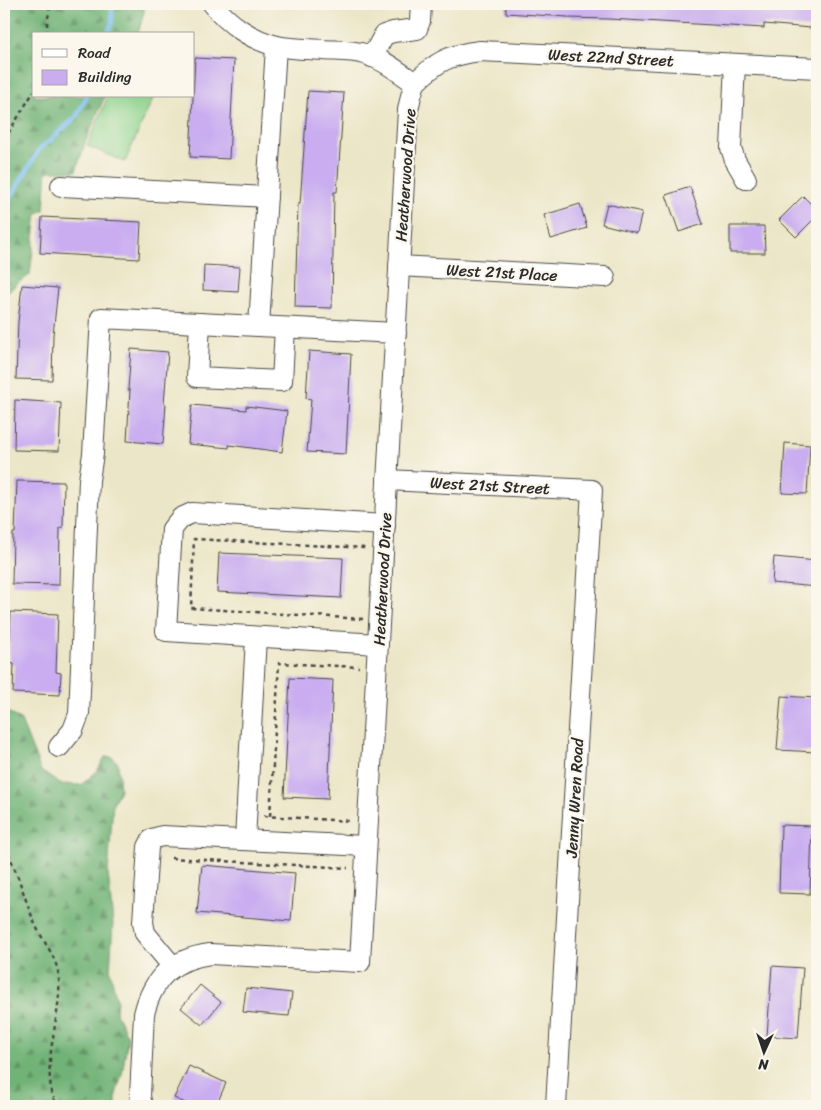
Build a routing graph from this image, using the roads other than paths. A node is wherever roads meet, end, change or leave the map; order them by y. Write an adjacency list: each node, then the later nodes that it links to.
1 (213, 4): 3 (street)
2 (421, 4): 4 (street)
3 (276, 46): 4 (street); 10 (street)
4 (372, 57): 7 (street)
5 (735, 64): 6 (street, West 22nd Street); 7 (street, West 22nd Street); 8 (street)
6 (817, 68)
7 (415, 83): 11 (street, Heatherwood Drive)
8 (746, 179)
9 (61, 186): 10 (street)
10 (267, 197): 14 (street)
11 (400, 266): 12 (street, West 21st Place); 16 (street, Heatherwood Drive)
12 (605, 277)
13 (200, 323): 14 (street); 15 (street); 22 (street)
14 (259, 326): 15 (street)
15 (285, 328): 16 (street)
16 (396, 334): 17 (street, Heatherwood Drive)
17 (387, 480): 18 (street, West 21st Street); 19 (street, Heatherwood Drive)
18 (592, 490): 27 (street, Jenny Wren Road)
19 (385, 525): 20 (street); 21 (street, Heatherwood Drive)
20 (256, 637): 21 (street); 23 (street)
21 (378, 644): 24 (street, Heatherwood Drive)
22 (59, 747)
23 (245, 840): 24 (street); 25 (street)
24 (366, 846): 25 (street, Heatherwood Drive)
25 (173, 967): 26 (street, Heatherwood Drive)
26 (142, 1106)
27 (556, 1106)

